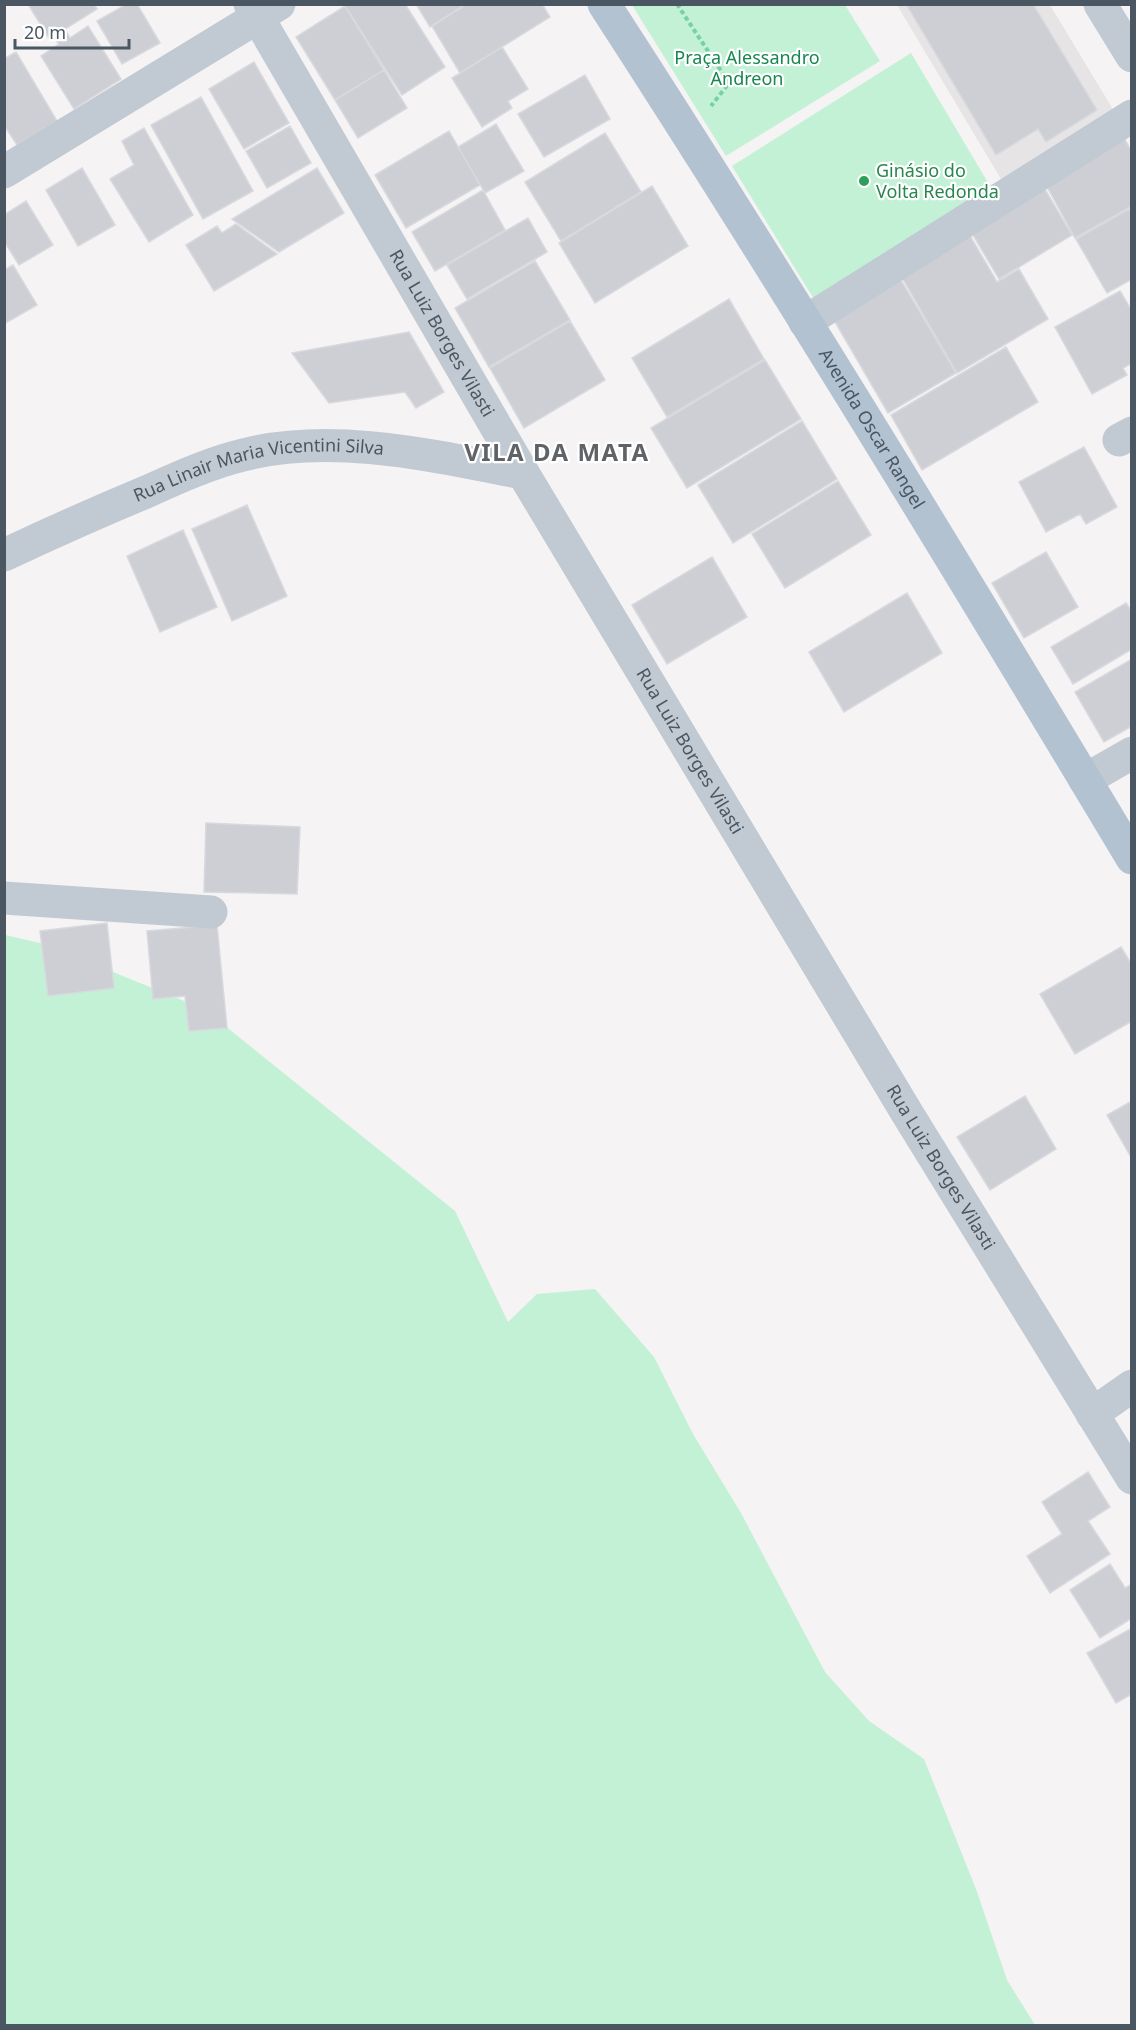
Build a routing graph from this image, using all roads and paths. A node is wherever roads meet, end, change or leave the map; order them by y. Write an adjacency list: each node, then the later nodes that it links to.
1 (604, 4): 7 (main road, Avenida Oscar Rangel)
2 (677, 4): 7 (path)
3 (1100, 4): 5 (street)
4 (262, 9): 8 (street); 10 (street, Rua Luiz Borges Vilasti)
5 (1131, 56)
6 (1131, 116): 9 (street)
7 (689, 135): 9 (main road, Avenida Oscar Rangel)
8 (4, 172)
9 (805, 322): 13 (main road, Avenida Oscar Rangel)
10 (523, 473): 11 (street, Rua Linair Maria Vicentini Silva); 18 (street, Rua Luiz Borges Vilasti)
11 (4, 555)
12 (1131, 753): 13 (street)
13 (1085, 780): 14 (main road, Avenida Oscar Rangel)
14 (1131, 858)
15 (4, 898): 16 (street)
16 (211, 912)
17 (1131, 1386): 18 (street)
18 (1092, 1414): 19 (street, Rua Luiz Borges Vilasti)
19 (1131, 1478)

